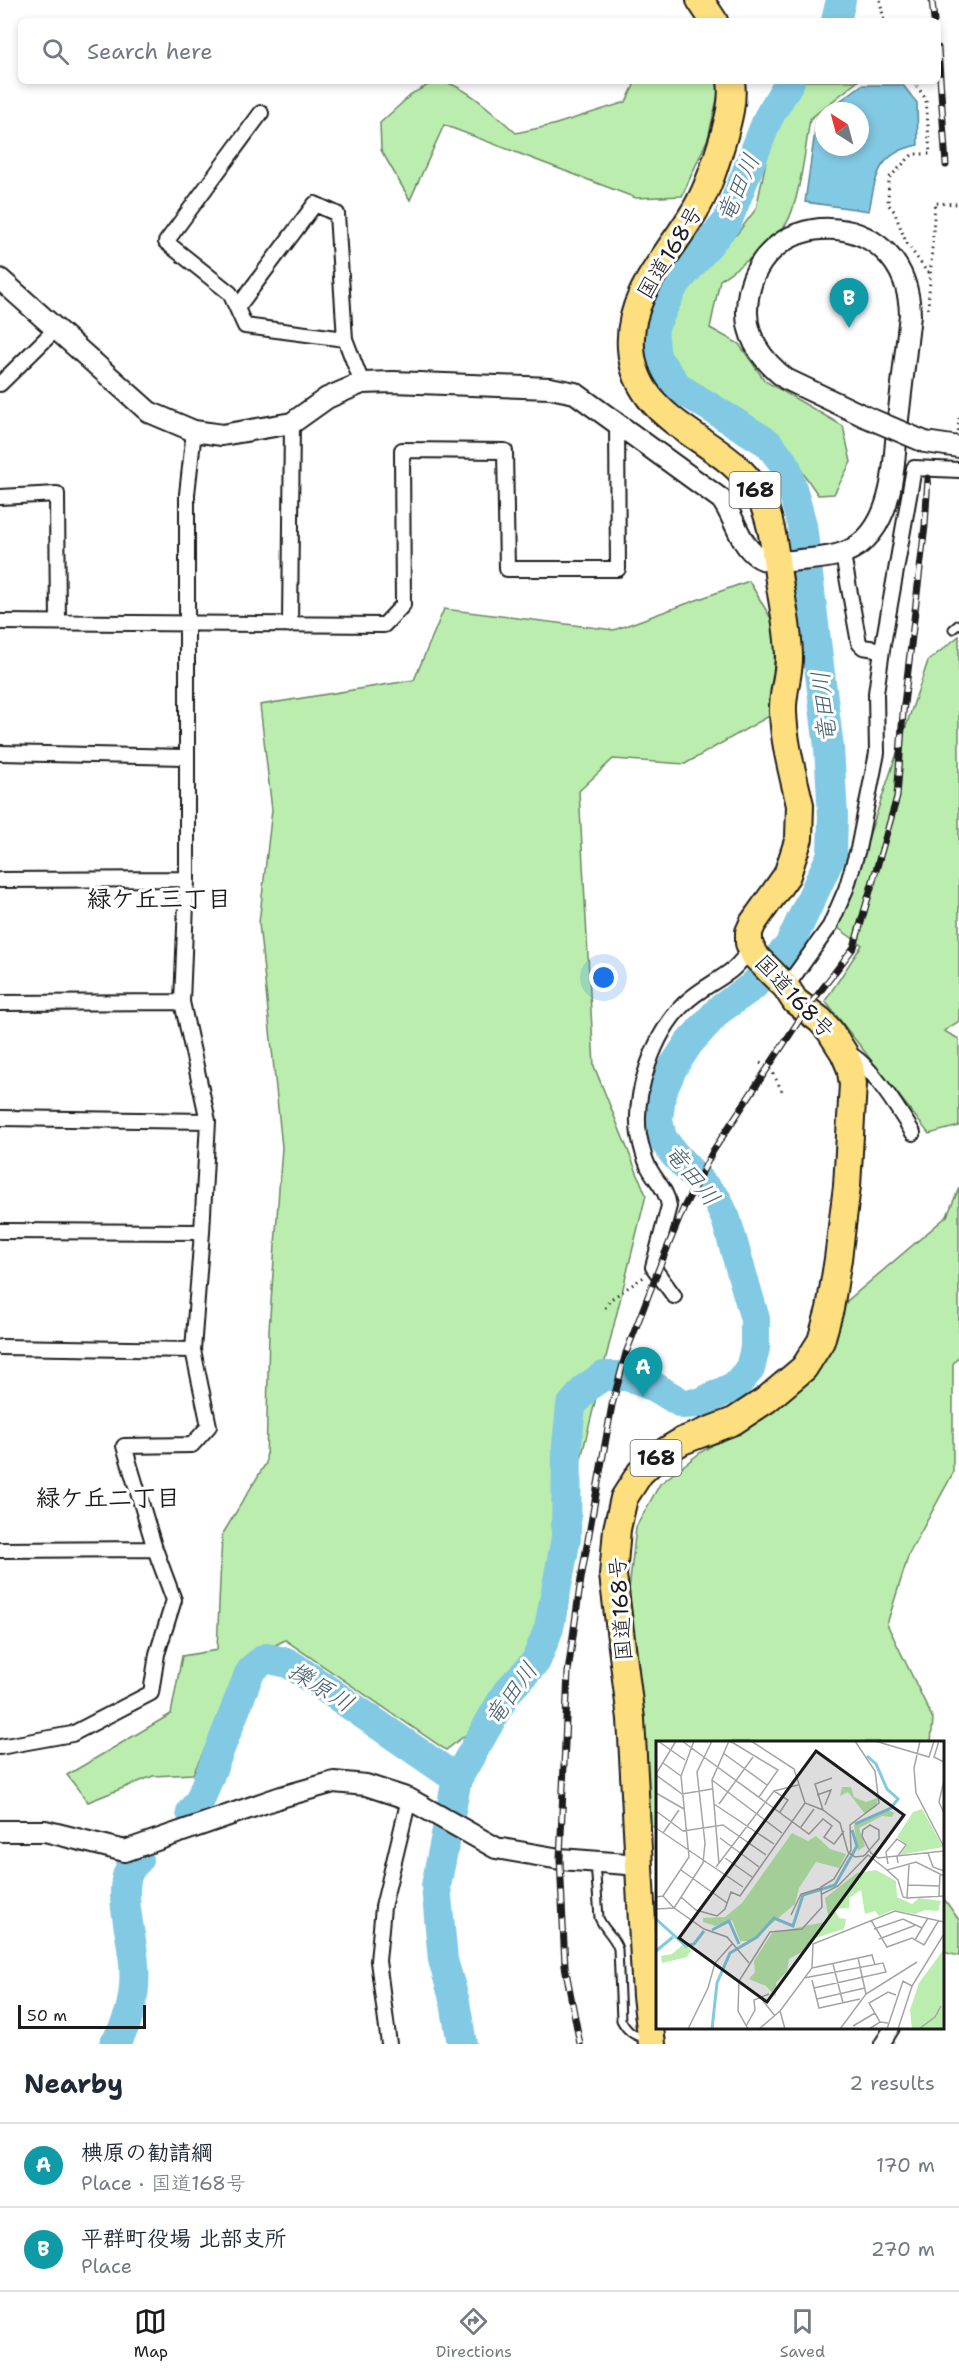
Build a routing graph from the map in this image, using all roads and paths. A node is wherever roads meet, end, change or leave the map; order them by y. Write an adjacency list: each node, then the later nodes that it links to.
1 (700, 0): 3 (highway)
2 (880, 0): 4 (path)
3 (712, 18)
4 (883, 18)
5 (731, 84): 24 (highway, 国道168号 / 168)
6 (915, 84): 9 (path)
7 (261, 114): 12 (street)
8 (959, 204): 9 (path)
9 (932, 272): 11 (path)
10 (0, 279): 13 (street)
11 (931, 282)
12 (237, 308): 14 (street); 14 (street)
13 (57, 328): 16 (street); 19 (street)
14 (345, 339): 15 (street)
15 (362, 383): 17 (street); 18 (street)
16 (0, 384)
17 (292, 423): 19 (street); 28 (street)
18 (617, 423): 24 (street); 28 (street)
19 (194, 431): 27 (street)
20 (959, 447): 23 (street, bridge)
21 (959, 470): 29 (street)
22 (0, 497): 26 (street)
23 (838, 556): 24 (street); 29 (street)
24 (784, 561): 34 (highway, 国道168号 / 168)
25 (0, 622): 26 (street)
26 (58, 622): 27 (street)
27 (188, 623): 28 (street); 31 (street)
28 (290, 625)
29 (882, 650): 35 (street)
30 (0, 753): 31 (street)
31 (185, 757): 32 (street)
32 (186, 879): 33 (street); 36 (street)
33 (0, 880)
34 (753, 952): 35 (highway, 国道168号 / 168); 46 (street)
35 (782, 982): 38 (highway, 国道168号 / 168)
36 (182, 1002): 37 (street); 42 (street)
37 (0, 1003)
38 (844, 1053): 43 (street); 57 (highway, 国道168号 / 168)
39 (760, 1063): 40 (path)
40 (782, 1091)
41 (0, 1118): 42 (street)
42 (208, 1121): 45 (street)
43 (913, 1133)
44 (0, 1231): 45 (street)
45 (202, 1232): 50 (street)
46 (653, 1267): 47 (street); 48 (path)
47 (674, 1296)
48 (605, 1308)
49 (0, 1347): 50 (street)
50 (193, 1350): 51 (street)
51 (155, 1549): 52 (street); 53 (street)
52 (0, 1550)
53 (0, 1747)
54 (409, 1799): 55 (street); 56 (street); 60 (street)
55 (0, 1831)
56 (595, 1862): 57 (street); 59 (lane)
57 (640, 1865): 59 (highway, 国道168号 / 168)
58 (891, 2029): 61 (street)
59 (651, 2041)
60 (389, 2044)
61 (882, 2044)

